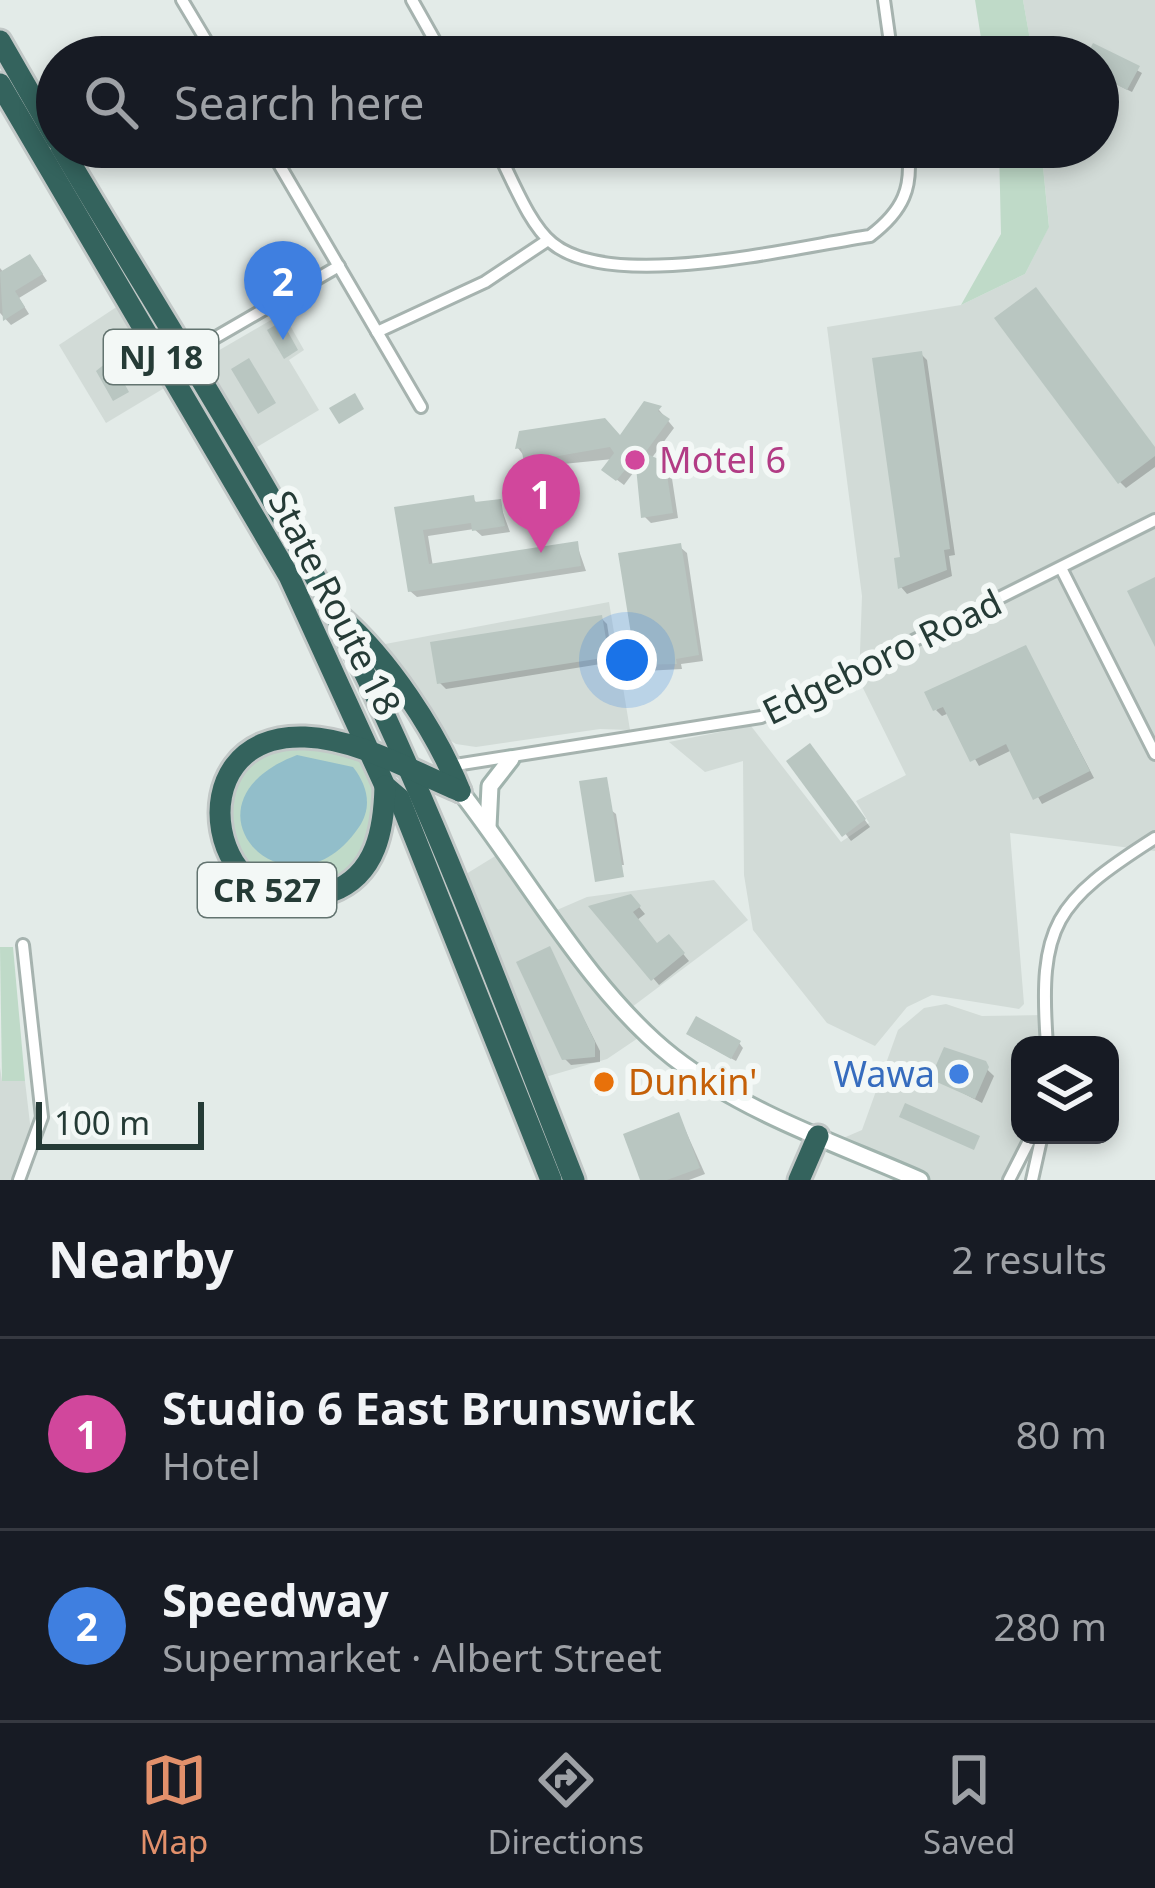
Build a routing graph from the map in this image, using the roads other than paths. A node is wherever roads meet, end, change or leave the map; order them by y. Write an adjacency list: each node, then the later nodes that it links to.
1 (182, 0): 4 (street)
2 (412, 0): 5 (street)
3 (884, 0): 6 (street)
4 (203, 36)
5 (432, 36)
6 (889, 36)
7 (0, 41): 9 (highway, State Route 18 / NJ 18)
8 (0, 84): 10 (highway, State Route 18 / NJ 18)
9 (36, 104)
10 (36, 145)
11 (49, 168): 26 (highway, State Route 18 / NJ 18)
12 (73, 168): 19 (highway, State Route 18 / NJ 18)
13 (281, 168): 17 (street)
14 (507, 168): 16 (street)
15 (909, 168): 16 (street)
16 (548, 240): 18 (street)
17 (339, 266): 18 (street); 19 (street)
18 (377, 332): 20 (street)
19 (184, 356): 23 (highway, State Route 18 / NJ 18)
20 (421, 407)
21 (1155, 520): 22 (street, Edgeboro Road)
22 (1062, 570): 24 (street); 25 (street, Edgeboro Road)
23 (330, 608): 26 (highway, State Route 18 / NJ 18); 27 (highway, CR 527)
24 (1155, 754)
25 (511, 759): 27 (street, Edgeboro Road); 29 (street)
26 (394, 766): 26 (highway, CR 527); 27 (highway); 28 (highway, CR 527); 37 (highway, State Route 18 / NJ 18); 38 (highway, State Route 18 / NJ 18)
27 (449, 766): 28 (highway, CR 527)
28 (460, 791): 29 (street, CR 527)
29 (488, 827): 33 (street, CR 527)
30 (1155, 838): 32 (street)
31 (22, 945): 36 (street)
32 (1047, 1036)
33 (818, 1136): 39 (highway); 40 (street, CR 527)
34 (1027, 1144): 41 (street)
35 (1040, 1144): 42 (street)
36 (20, 1180)
37 (551, 1180)
38 (574, 1180)
39 (799, 1180)
40 (920, 1180)
41 (1009, 1180)
42 (1032, 1180)

